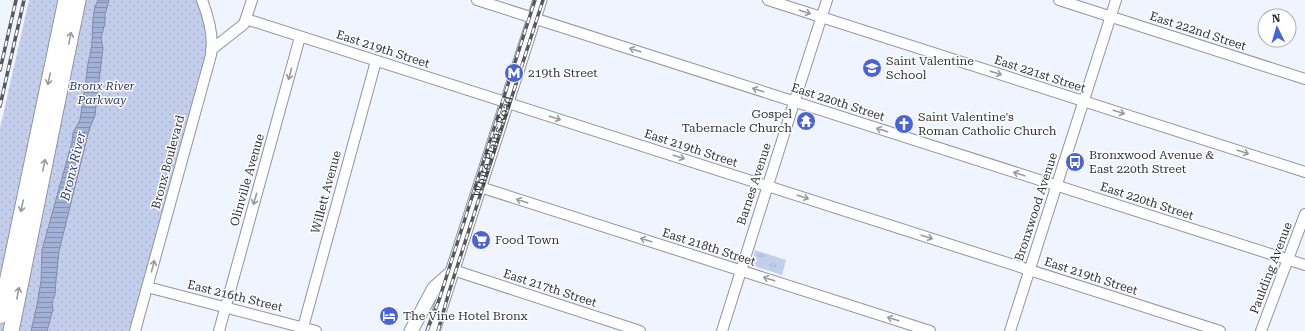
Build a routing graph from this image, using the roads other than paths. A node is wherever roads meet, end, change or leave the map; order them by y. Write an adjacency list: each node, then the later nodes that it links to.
1 (66, 0): 35 (highway, one-way to 35)
2 (78, 0): 37 (highway, one-way to 2)
3 (202, 0): 16 (street, Bronx Boulevard)
4 (252, 0): 14 (street)
5 (477, 0): 13 (street, East 220th Street)
6 (540, 0): 13 (main road, White Plains Road)
7 (768, 0): 12 (street, East 221st Street, one-way to 12)
8 (827, 0): 12 (street, Barnes Avenue)
9 (1059, 0): 11 (street, East 222nd Street)
10 (1116, 0): 11 (street, Bronxwood Avenue)
11 (1111, 16): 18 (street, East 222nd Street); 20 (street, Bronxwood Avenue)
12 (821, 17): 19 (street, Barnes Avenue); 20 (street, East 221st Street, one-way to 20)
13 (534, 18): 19 (street, East 220th Street, one-way to 13); 21 (main road, White Plains Road)
14 (246, 19): 15 (street, East 219th Street); 16 (street)
15 (300, 37): 17 (street, East 219th Street); 34 (street, Olinville Avenue, one-way to 34)
16 (211, 50): 32 (street, Bronx Boulevard, one-way to 16)
17 (376, 61): 21 (street, East 219th Street); 36 (street, Willett Avenue)
18 (1305, 79)
19 (794, 101): 23 (street, Barnes Avenue); 24 (street, East 220th Street, one-way to 19)
20 (1084, 101): 22 (street, East 221st Street, one-way to 22); 24 (street, Bronxwood Avenue)
21 (507, 102): 23 (street, East 219th Street, one-way to 23); 25 (main road, White Plains Road)
22 (1305, 172)
23 (767, 186): 30 (street, Barnes Avenue); 31 (street, East 219th Street, one-way to 31)
24 (1056, 186): 27 (street, East 220th Street); 31 (street, Bronxwood Avenue)
25 (480, 187): 29 (main road, White Plains Road); 30 (street, East 218th Street, one-way to 25)
26 (1305, 214): 27 (street, Paulding Avenue)
27 (1288, 260): 28 (street, East 220th Street); 48 (street, Paulding Avenue)
28 (1305, 265)
29 (453, 270): 33 (main road, White Plains Road); 41 (main road, White Plains Road); 43 (street, East 217th Street)
30 (740, 270): 44 (street, Barnes Avenue); 45 (street, East 218th Street, one-way to 30)
31 (1029, 270): 46 (street, Bronxwood Avenue); 47 (street, East 219th Street)
32 (147, 287): 34 (street, East 216th Street); 38 (street, Bronx Boulevard)
33 (445, 294): 41 (main road, White Plains Road); 42 (main road, White Plains Road)
34 (225, 308): 36 (street, East 216th Street); 39 (street, Olinville Avenue)
35 (0, 316)
36 (302, 329): 40 (street, East 216th Street)
37 (10, 331)
38 (135, 331)
39 (219, 331)
40 (316, 331)
41 (412, 331)
42 (433, 331)
43 (640, 331)
44 (722, 331)
45 (930, 331)
46 (1010, 331)
47 (1220, 331)
48 (1261, 331)

